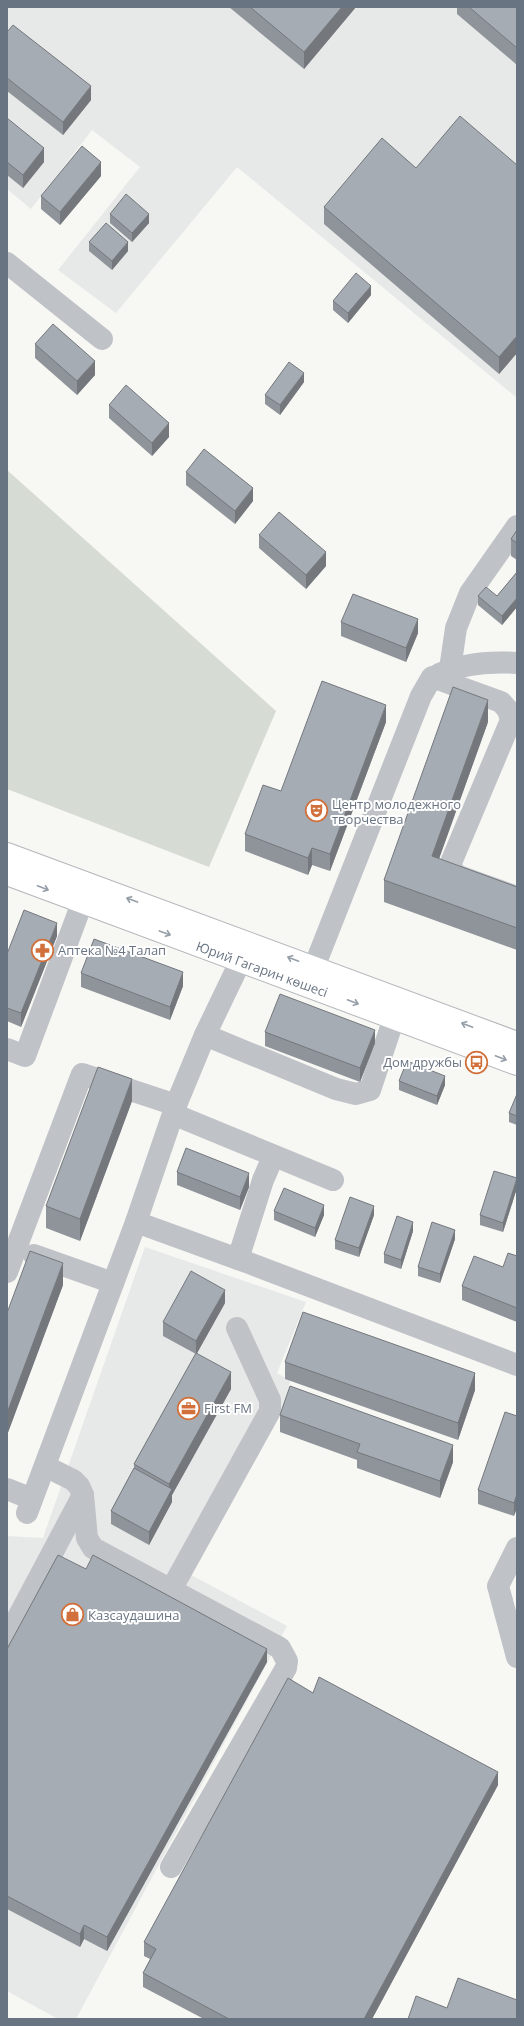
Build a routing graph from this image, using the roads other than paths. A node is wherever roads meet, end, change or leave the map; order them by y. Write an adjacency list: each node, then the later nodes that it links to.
1 (7, 263): 2 (street)
2 (102, 339)
3 (517, 526): 5 (street)
4 (517, 663): 5 (street)
5 (441, 673): 8 (street); 11 (street)
6 (7, 854): 10 (main road, Юрий Гагарин көшесі, one-way to 6)
7 (7, 874): 9 (main road, Юрий Гагарин көшесі, one-way to 9)
8 (517, 897)
9 (82, 903): 10 (main road, Юрий Гагарин көшесі, one-way to 10); 15 (street)
10 (245, 951): 11 (main road, Юрий Гагарин көшесі); 13 (street)
11 (310, 976): 12 (main road, Юрий Гагарин көшесі)
12 (398, 1009): 13 (street); 14 (main road, Юрий Гагарин көшесі, one-way to 12); 16 (main road, Юрий Гагарин көшесі, one-way to 16)
13 (205, 1035): 17 (street)
14 (517, 1043)
15 (7, 1049)
16 (517, 1064)
17 (174, 1110): 18 (street); 20 (street); 21 (street)
18 (273, 1157): 19 (street); 22 (street)
19 (332, 1180)
20 (136, 1222): 22 (street); 24 (street)
21 (16, 1248): 23 (street); 24 (street)
22 (238, 1259): 26 (street)
23 (7, 1272)
24 (113, 1283): 27 (street)
25 (237, 1328): 31 (street)
26 (517, 1365)
27 (45, 1466): 28 (street); 29 (street)
28 (7, 1489)
29 (83, 1496): 31 (street); 32 (street)
30 (517, 1548): 33 (street)
31 (171, 1590): 34 (street)
32 (7, 1638)
33 (517, 1657)
34 (171, 1867)

